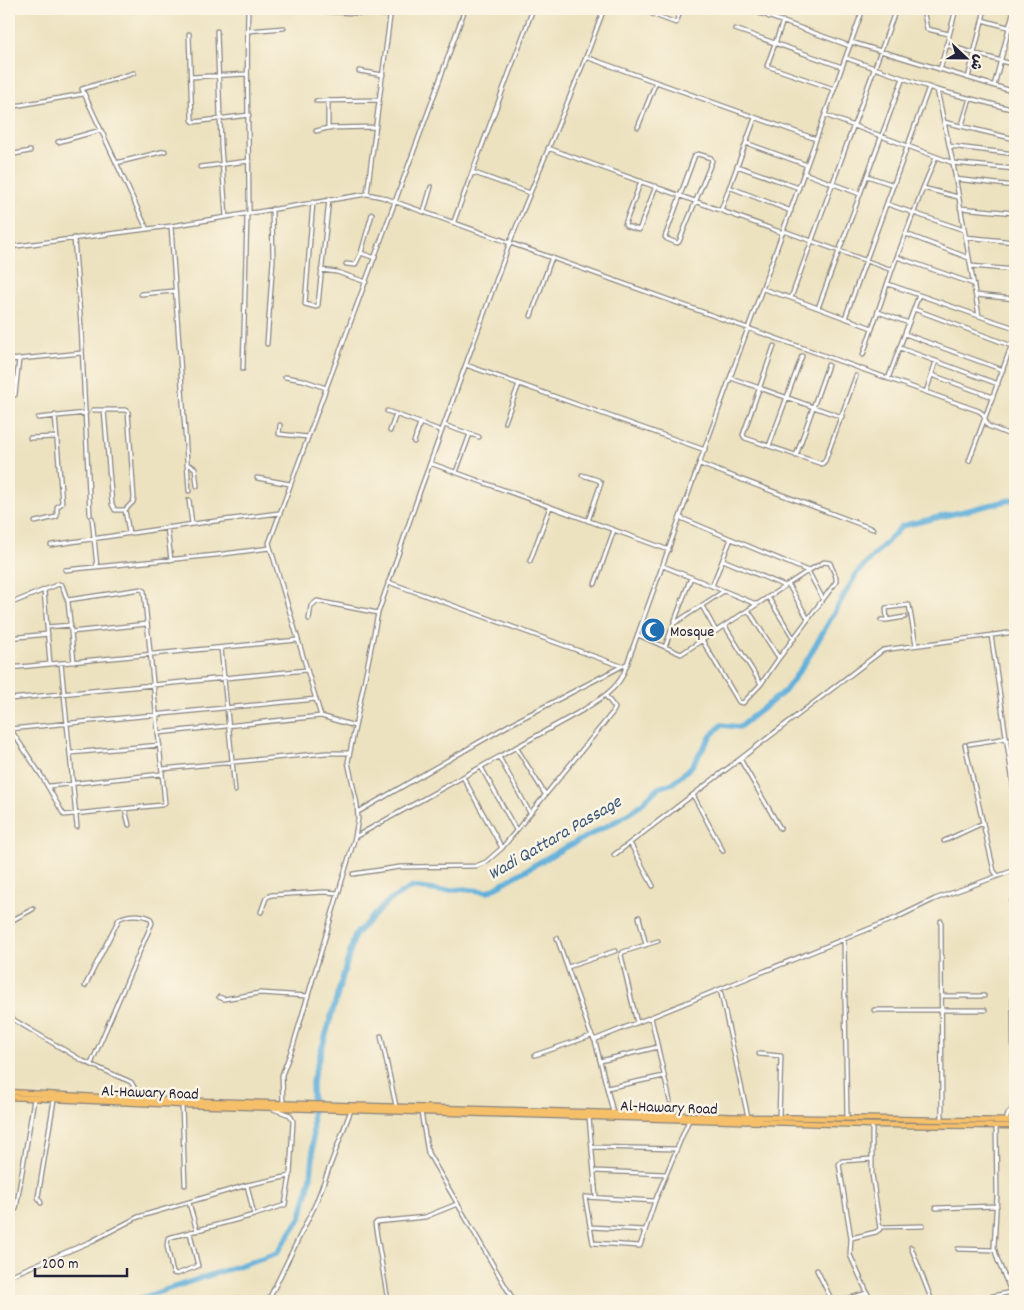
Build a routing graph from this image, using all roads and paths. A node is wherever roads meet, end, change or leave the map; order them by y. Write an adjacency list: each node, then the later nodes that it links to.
1 (14, 9): 23 (street)
2 (248, 9): 29 (street)
3 (391, 9): 19 (street)
4 (465, 9): 119 (street)
5 (532, 9): 98 (street)
6 (604, 9): 37 (street)
7 (654, 9): 8 (street)
8 (681, 9)
9 (748, 9): 17 (street)
10 (772, 9): 20 (street)
11 (863, 9): 33 (street)
12 (896, 9): 35 (street)
13 (923, 9): 31 (street)
14 (956, 9): 31 (street)
15 (985, 9): 21 (street)
16 (1014, 9): 24 (street)
17 (757, 10): 20 (street)
18 (318, 12): 19 (street)
19 (391, 15): 47 (street)
20 (769, 16): 22 (street)
21 (982, 20): 24 (street); 36 (street)
22 (783, 21): 32 (street); 33 (street)
23 (9, 24)
24 (1009, 27): 27 (street); 39 (street)
25 (284, 28): 29 (street)
26 (735, 29): 32 (street)
27 (1015, 29)
28 (217, 31): 48 (street)
29 (248, 31): 46 (street)
30 (189, 34): 49 (street)
31 (949, 34): 34 (street)
32 (775, 43): 41 (street); 55 (street)
33 (851, 44): 35 (street); 38 (street)
34 (946, 45): 36 (street); 43 (street)
35 (881, 52): 42 (street); 43 (street)
36 (974, 53): 39 (street); 51 (street)
37 (586, 57): 52 (street); 84 (street)
38 (846, 58): 41 (street); 42 (street)
39 (1001, 60): 40 (street); 53 (street)
40 (1015, 65)
41 (842, 67): 55 (street)
42 (875, 68): 50 (street); 72 (street)
43 (940, 70): 51 (street)
44 (359, 71): 47 (street)
45 (134, 73): 58 (street)
46 (246, 74): 48 (street); 65 (street)
47 (383, 75): 61 (street)
48 (219, 76): 49 (street); 68 (street)
49 (191, 77): 68 (street)
50 (903, 78): 54 (street); 77 (street)
51 (968, 78): 53 (street)
52 (656, 82): 67 (street); 71 (street)
53 (994, 86): 57 (street)
54 (928, 87): 56 (street); 82 (street)
55 (834, 89): 66 (street)
56 (937, 90): 59 (street); 69 (street)
57 (1015, 92)
58 (83, 94): 63 (street); 75 (street)
59 (970, 98): 64 (street); 70 (street)
60 (328, 100): 61 (street); 62 (street); 74 (street)
61 (379, 100): 73 (street)
62 (316, 101)
63 (9, 107)
64 (1015, 110)
65 (248, 115): 68 (street); 90 (street)
66 (825, 115): 72 (street); 79 (street)
67 (755, 118): 79 (street); 81 (street)
68 (220, 119): 93 (street)
69 (944, 122): 70 (street); 83 (street)
70 (962, 125): 78 (street)
71 (638, 126)
72 (853, 126): 77 (street); 103 (street)
73 (376, 127): 74 (street); 112 (street)
74 (328, 128): 76 (street)
75 (101, 130): 80 (street); 91 (street)
76 (316, 131)
77 (882, 138): 82 (street); 100 (street)
78 (1015, 139)
79 (816, 140): 94 (street)
80 (58, 142)
81 (746, 143): 94 (street); 96 (street)
82 (908, 146): 89 (street); 104 (street)
83 (950, 146): 87 (street); 92 (street)
84 (548, 148): 102 (street); 111 (street)
85 (30, 151): 88 (street)
86 (165, 151): 91 (street)
87 (1015, 154)
88 (9, 155)
89 (936, 157): 92 (street); 110 (street)
90 (249, 161): 93 (street); 128 (street)
91 (116, 163): 133 (street)
92 (953, 163): 97 (street); 101 (street)
93 (222, 164): 95 (street); 130 (street)
94 (807, 165): 99 (street)
95 (200, 166)
96 (737, 166): 108 (street); 109 (street)
97 (1015, 169)
98 (472, 172): 111 (street); 131 (street)
99 (804, 174): 103 (street); 109 (street)
100 (867, 176): 104 (street); 113 (street)
101 (955, 179): 106 (street); 115 (street)
102 (641, 181): 105 (street); 105 (street)
103 (832, 183): 113 (street); 139 (street)
104 (894, 185): 120 (street)
105 (656, 186): 114 (street)
106 (1015, 186)
107 (431, 188): 124 (street)
108 (729, 188): 123 (street); 125 (street)
109 (799, 188): 125 (street)
110 (923, 188): 115 (street); 126 (street)
111 (530, 193): 140 (street)
112 (367, 194): 116 (street); 119 (street)
113 (860, 194): 143 (street)
114 (680, 195): 117 (street); 117 (street); 117 (street)
115 (958, 197): 121 (street)
116 (329, 199): 118 (street); 152 (street)
117 (695, 200): 123 (street)
118 (313, 202): 122 (street); 152 (street)
119 (396, 202): 124 (street); 147 (street)
120 (887, 204): 126 (street); 149 (street)
121 (960, 208): 127 (street); 134 (street)
122 (272, 209): 128 (street); 177 (street)
123 (721, 210): 135 (street)
124 (424, 211): 131 (street)
125 (791, 211): 135 (street)
126 (914, 213): 134 (street); 136 (street)
127 (1015, 213)
128 (248, 214): 130 (street); 189 (street)
129 (372, 214): 144 (street)
130 (226, 218): 132 (street)
131 (454, 221): 140 (street)
132 (171, 226): 133 (street); 159 (street)
133 (147, 229): 138 (street)
134 (964, 230): 137 (street)
135 (783, 232): 139 (street); 158 (street)
136 (906, 234): 146 (street); 148 (street)
137 (965, 237): 141 (street); 148 (street)
138 (74, 238): 142 (street); 181 (street)
139 (812, 241): 143 (street); 163 (street)
140 (510, 242): 145 (street); 187 (street)
141 (1015, 242)
142 (9, 247)
143 (838, 251): 149 (street); 165 (street)
144 (361, 254): 147 (street); 150 (street)
145 (552, 256): 168 (street); 172 (street)
146 (897, 257): 153 (street); 157 (street)
147 (375, 258): 155 (street)
148 (970, 258): 151 (street)
149 (866, 261): 153 (street); 170 (street)
150 (346, 264)
151 (971, 266): 154 (street); 157 (street)
152 (321, 270): 155 (street)
153 (892, 270): 156 (street)
154 (1015, 270)
155 (366, 282): 198 (street)
156 (888, 284): 161 (street); 167 (street)
157 (974, 285): 162 (street)
158 (763, 289): 163 (street); 172 (street)
159 (174, 292): 160 (street); 232 (street)
160 (141, 294)
161 (919, 295): 166 (street); 169 (street)
162 (976, 295): 164 (street); 169 (street)
163 (791, 298): 165 (street)
164 (1015, 299)
165 (818, 308): 170 (street)
166 (914, 309): 171 (street); 178 (street)
167 (878, 312): 171 (street); 173 (street)
168 (531, 316)
169 (979, 316): 174 (street)
170 (844, 318): 173 (street)
171 (909, 323): 175 (street)
172 (749, 328): 194 (street); 195 (street)
173 (872, 328): 182 (street)
174 (1015, 328)
175 (905, 334): 180 (street); 190 (street)
176 (1015, 336): 178 (street)
177 (267, 344)
178 (1013, 344): 190 (street)
179 (774, 346): 199 (street)
180 (900, 348): 186 (street); 195 (street)
181 (82, 353): 184 (street); 208 (street)
182 (863, 355)
183 (802, 356): 202 (street)
184 (19, 359): 185 (street); 201 (street)
185 (9, 360)
186 (936, 361): 191 (street); 197 (street)
187 (466, 365): 196 (street); 217 (street)
188 (828, 365): 204 (street)
189 (243, 369)
190 (1003, 370): 197 (street)
191 (932, 375): 200 (street); 203 (street)
192 (856, 376): 211 (street)
193 (285, 378): 198 (street)
194 (731, 378): 199 (street); 228 (street)
195 (888, 378): 200 (street)
196 (519, 384): 214 (street); 228 (street)
197 (998, 384): 203 (street)
198 (326, 388): 225 (street)
199 (760, 388): 202 (street); 227 (street)
200 (926, 392): 213 (street)
201 (15, 395)
202 (787, 397): 204 (street); 227 (street)
203 (993, 398): 213 (street)
204 (814, 407): 211 (street); 229 (street)
205 (93, 410): 206 (street)
206 (104, 410): 242 (street); 242 (street)
207 (387, 411): 210 (street)
208 (86, 412): 209 (street); 252 (street)
209 (55, 414): 212 (street); 222 (street)
210 (396, 414): 215 (street); 218 (street)
211 (842, 417): 229 (street)
212 (38, 418)
213 (984, 420): 221 (street); 230 (street)
214 (505, 422)
215 (420, 423): 219 (street); 226 (street)
216 (280, 425): 225 (street)
217 (444, 425): 219 (street); 220 (street)
218 (390, 431)
219 (442, 431): 231 (street)
220 (470, 434): 223 (street); 234 (street)
221 (1015, 436)
222 (57, 437): 224 (street); 246 (street)
223 (479, 437)
224 (30, 438)
225 (308, 438): 237 (street)
226 (414, 442)
227 (769, 446): 229 (street)
228 (705, 450): 233 (street)
229 (796, 456)
230 (970, 461)
231 (430, 463): 234 (street); 265 (street)
232 (186, 464): 238 (street); 239 (street)
233 (700, 464): 244 (street); 249 (street)
234 (456, 472): 241 (street)
235 (582, 475): 245 (street)
236 (257, 478): 237 (street)
237 (290, 484): 243 (street)
238 (198, 486)
239 (189, 491)
240 (189, 500): 247 (street)
241 (550, 507): 245 (street); 259 (street)
242 (125, 510): 251 (street)
243 (279, 513): 247 (street); 255 (street)
244 (681, 517): 253 (street); 256 (street)
245 (588, 521): 250 (street)
246 (35, 522)
247 (192, 524): 248 (street)
248 (168, 527): 251 (street); 257 (street)
249 (873, 529)
250 (614, 530): 256 (street); 266 (street)
251 (129, 533): 252 (street)
252 (94, 538): 254 (street); 261 (street)
253 (732, 539): 258 (street); 263 (street)
254 (51, 545)
255 (270, 548): 257 (street); 297 (street)
256 (669, 550): 260 (street)
257 (171, 560): 261 (street)
258 (723, 560): 267 (street); 268 (street)
259 (530, 561)
260 (663, 566): 264 (street); 293 (street)
261 (97, 567): 262 (street)
262 (65, 570)
263 (808, 571): 267 (street); 272 (street); 272 (street)
264 (690, 577): 268 (street); 285 (street)
265 (388, 582): 278 (street); 308 (street)
266 (595, 584)
267 (786, 585): 271 (street); 281 (street)
268 (712, 586): 270 (street)
269 (44, 590): 273 (street); 274 (street); 288 (street)
270 (725, 591): 275 (street); 276 (street)
271 (768, 597): 275 (street); 296 (street)
272 (823, 599): 281 (street)
273 (68, 600): 284 (street); 286 (street)
274 (9, 604)
275 (757, 604): 277 (street)
276 (702, 606): 285 (street); 289 (street)
277 (748, 610): 287 (street); 303 (street)
278 (378, 613): 280 (street); 323 (street)
279 (905, 617): 283 (street)
280 (309, 619)
281 (808, 619): 296 (street)
282 (881, 620): 283 (street)
283 (887, 620): 299 (street)
284 (147, 624): 290 (street); 302 (street)
285 (674, 624): 300 (street)
286 (71, 625): 288 (street); 290 (street)
287 (724, 625): 289 (street); 312 (street)
288 (47, 627): 292 (street)
289 (716, 631): 298 (street)
290 (71, 632): 304 (street)
291 (1015, 632): 294 (street)
292 (48, 634): 295 (street); 307 (street)
293 (638, 635): 300 (street); 305 (street)
294 (991, 635): 299 (street); 326 (street)
295 (9, 638)
296 (794, 639): 303 (street)
297 (298, 640): 301 (street); 310 (street)
298 (702, 640): 300 (street); 312 (street)
299 (916, 645): 332 (street)
300 (665, 647)
301 (220, 648): 302 (street); 311 (street)
302 (150, 655): 304 (street); 313 (street)
303 (779, 658): 312 (street)
304 (74, 662): 306 (street)
305 (628, 663): 308 (street); 315 (street)
306 (61, 664): 307 (street); 314 (street)
307 (50, 665): 309 (street)
308 (622, 666): 345 (street)
309 (9, 668)
310 (307, 670): 311 (street); 317 (street)
311 (224, 678): 313 (street); 318 (street)
312 (761, 684)
313 (153, 685): 314 (street); 319 (street)
314 (64, 694): 316 (street); 321 (street)
315 (606, 696): 328 (street); 341 (street)
316 (9, 699)
317 (316, 699): 318 (street); 320 (street)
318 (227, 708): 319 (street); 322 (street)
319 (156, 715): 321 (street); 325 (street)
320 (321, 716): 322 (street); 323 (street)
321 (67, 724): 324 (street); 329 (street)
322 (228, 726): 325 (street); 333 (street)
323 (355, 726): 330 (street)
324 (10, 728): 339 (street)
325 (158, 733): 327 (street)
326 (1006, 738): 343 (street); 348 (street)
327 (160, 745): 329 (street); 335 (street)
328 (516, 747): 331 (street); 341 (street)
329 (70, 753): 338 (street)
330 (349, 753): 333 (street); 345 (street)
331 (499, 757): 334 (street); 346 (street)
332 (740, 759): 342 (street); 351 (street)
333 (232, 762): 335 (street); 340 (street)
334 (481, 767): 337 (street); 352 (street)
335 (162, 769): 336 (street)
336 (162, 774): 338 (street); 344 (street)
337 (463, 777): 353 (street); 356 (street)
338 (73, 784): 339 (street); 347 (street)
339 (48, 786): 347 (street)
340 (235, 792)
341 (545, 794): 346 (street)
342 (693, 795): 355 (street); 357 (street)
343 (1015, 797)
344 (125, 809): 347 (street); 349 (street)
345 (357, 812): 353 (street)
346 (530, 813): 352 (street)
347 (76, 814): 350 (street)
348 (983, 823): 354 (street); 361 (street)
349 (129, 825)
350 (77, 827)
351 (780, 828)
352 (516, 830): 356 (street)
353 (355, 837): 363 (street)
354 (944, 842)
355 (630, 843): 358 (street); 362 (street)
356 (502, 848): 360 (street)
357 (722, 851)
358 (614, 855)
359 (1015, 870): 361 (street)
360 (353, 874)
361 (998, 876): 371 (street)
362 (653, 886)
363 (338, 893): 366 (street); 378 (street)
364 (1012, 901): 421 (street)
365 (33, 909): 369 (street)
366 (261, 912)
367 (639, 917): 373 (street)
368 (941, 921): 379 (street)
369 (9, 922)
370 (557, 938): 375 (street)
371 (844, 939): 377 (street); 418 (street)
372 (658, 941): 373 (street)
373 (646, 945): 387 (street)
374 (615, 952): 375 (street)
375 (568, 967): 389 (street)
376 (85, 986): 395 (street)
377 (720, 989): 386 (street); 415 (street)
378 (308, 996): 381 (street); 404 (street)
379 (940, 996): 380 (street); 383 (street)
380 (984, 996)
381 (219, 997)
382 (874, 1010): 383 (street)
383 (941, 1010): 384 (street); 419 (street)
384 (985, 1010)
385 (9, 1017): 395 (street)
386 (651, 1017): 387 (street); 391 (street)
387 (637, 1023): 390 (street)
388 (381, 1036): 408 (street)
389 (591, 1036): 390 (street); 393 (street)
390 (594, 1040): 394 (street)
391 (658, 1047): 394 (street); 396 (street)
392 (759, 1054): 416 (street)
393 (535, 1055)
394 (600, 1061): 397 (street)
395 (91, 1064): 400 (street)
396 (664, 1076): 397 (street); 403 (street)
397 (607, 1088): 412 (street)
398 (9, 1092): 400 (highway, Al-Hawary Road)
399 (9, 1097): 401 (highway, Al-Hawary Road)
400 (132, 1098): 404 (highway, Al-Hawary Road)
401 (34, 1099): 402 (highway, Al-Hawary Road); 439 (street)
402 (54, 1100): 405 (highway, Al-Hawary Road); 435 (street)
403 (670, 1102)
404 (283, 1103): 406 (highway, Al-Hawary Road)
405 (182, 1104): 409 (highway, Al-Hawary Road); 431 (street)
406 (291, 1106): 407 (highway); 409 (highway, Al-Hawary Road)
407 (322, 1106): 408 (highway, Al-Hawary Road); 410 (highway, Al-Hawary Road)
408 (396, 1106): 413 (highway, Al-Hawary Road)
409 (268, 1107): 430 (street)
410 (350, 1110): 411 (highway, Al-Hawary Road); 456 (street)
411 (421, 1112): 413 (highway, Al-Hawary Road); 437 (street)
412 (613, 1112): 413 (highway, Al-Hawary Road); 415 (highway, Al-Hawary Road)
413 (543, 1113): 414 (highway, Al-Hawary Road)
414 (589, 1117): 417 (highway, Al-Hawary Road); 425 (street)
415 (748, 1117): 416 (highway, Al-Hawary Road)
416 (779, 1117): 418 (highway, Al-Hawary Road)
417 (689, 1119): 422 (highway, Al-Hawary Road); 426 (street)
418 (846, 1119): 419 (highway, Al-Hawary Road)
419 (942, 1121): 421 (highway, Al-Hawary Road)
420 (1015, 1121): 421 (highway, Al-Hawary Road)
421 (1006, 1122)
422 (872, 1125): 423 (highway, Al-Hawary Road); 427 (street)
423 (996, 1126): 424 (highway, Al-Hawary Road); 438 (street)
424 (1015, 1126)
425 (592, 1147): 426 (street); 428 (street)
426 (677, 1149): 429 (street)
427 (872, 1159): 444 (street); 448 (street)
428 (594, 1171): 429 (street); 433 (street)
429 (666, 1174): 434 (street)
430 (290, 1176): 432 (street); 441 (street)
431 (184, 1185)
432 (248, 1185): 436 (street); 441 (street)
433 (596, 1197): 434 (street); 443 (street)
434 (655, 1201): 445 (street)
435 (42, 1203)
436 (189, 1203): 446 (street); 453 (street)
437 (457, 1204): 457 (street); 458 (street)
438 (996, 1206): 440 (street); 451 (street)
439 (16, 1208)
440 (936, 1208)
441 (254, 1216): 446 (street)
442 (923, 1226): 444 (street)
443 (590, 1227): 445 (street); 445 (street)
444 (880, 1227): 448 (street)
445 (645, 1230)
446 (197, 1231): 447 (street)
447 (190, 1233): 447 (street)
448 (851, 1238): 455 (street)
449 (911, 1247): 462 (street)
450 (958, 1249): 451 (street)
451 (994, 1250): 454 (street)
452 (817, 1270): 459 (street)
453 (9, 1276)
454 (1011, 1292): 463 (street); 464 (street)
455 (867, 1293): 460 (street); 461 (street)
456 (268, 1301)
457 (388, 1301)
458 (514, 1301)
459 (832, 1301)
460 (840, 1301)
461 (871, 1301)
462 (932, 1301)
463 (972, 1301)
464 (1015, 1301)

